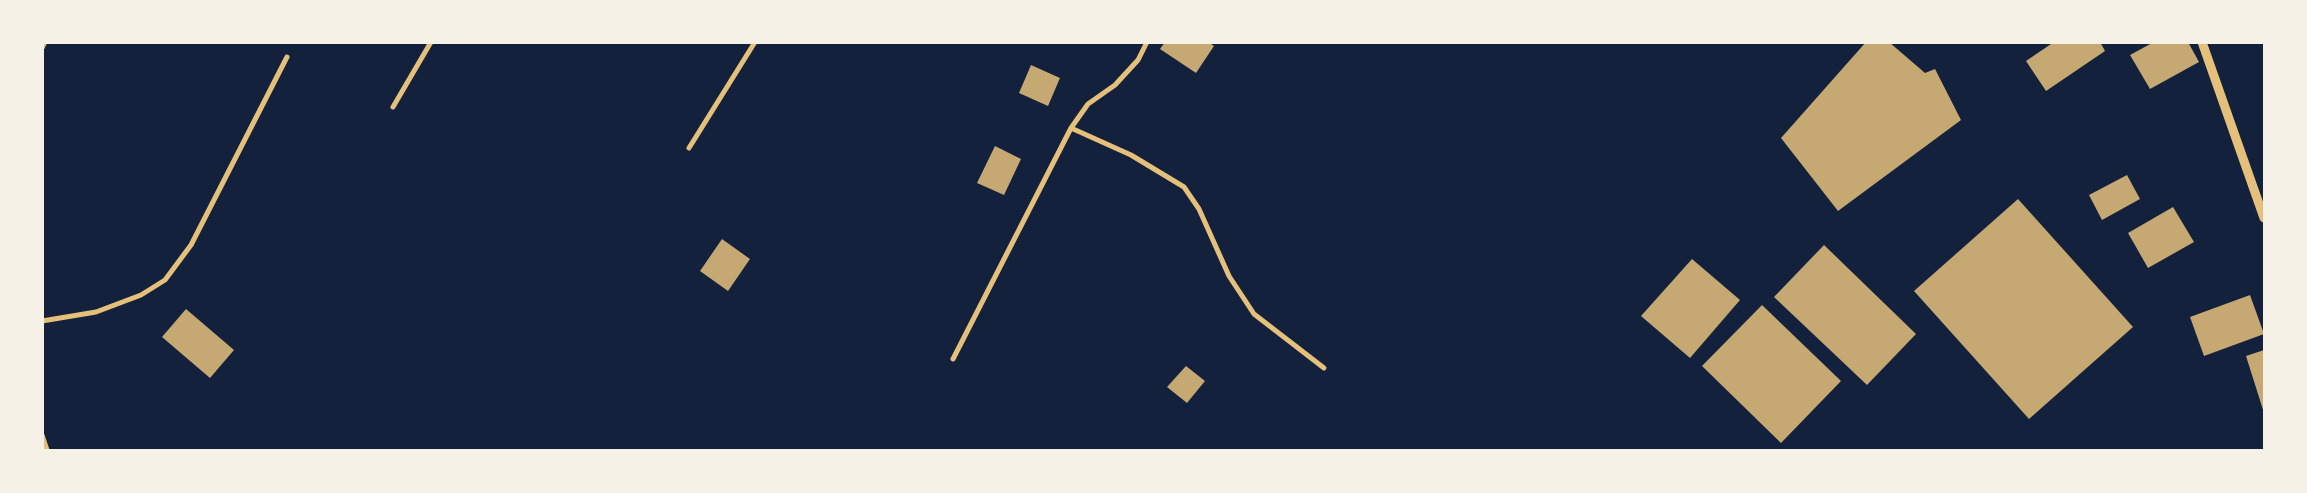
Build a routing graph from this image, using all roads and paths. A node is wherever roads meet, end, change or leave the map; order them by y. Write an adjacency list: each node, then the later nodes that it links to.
1 (45, 42): 6 (street)
2 (431, 42): 8 (street)
3 (755, 42): 10 (street)
4 (1147, 42): 9 (street)
5 (2202, 42): 11 (street)
6 (42, 48)
7 (287, 57): 12 (street)
8 (393, 106)
9 (1071, 128): 13 (street); 14 (street)
10 (689, 148)
11 (2264, 218)
12 (42, 321)
13 (953, 359)
14 (1324, 368)
15 (42, 435): 16 (street)
16 (47, 450)

